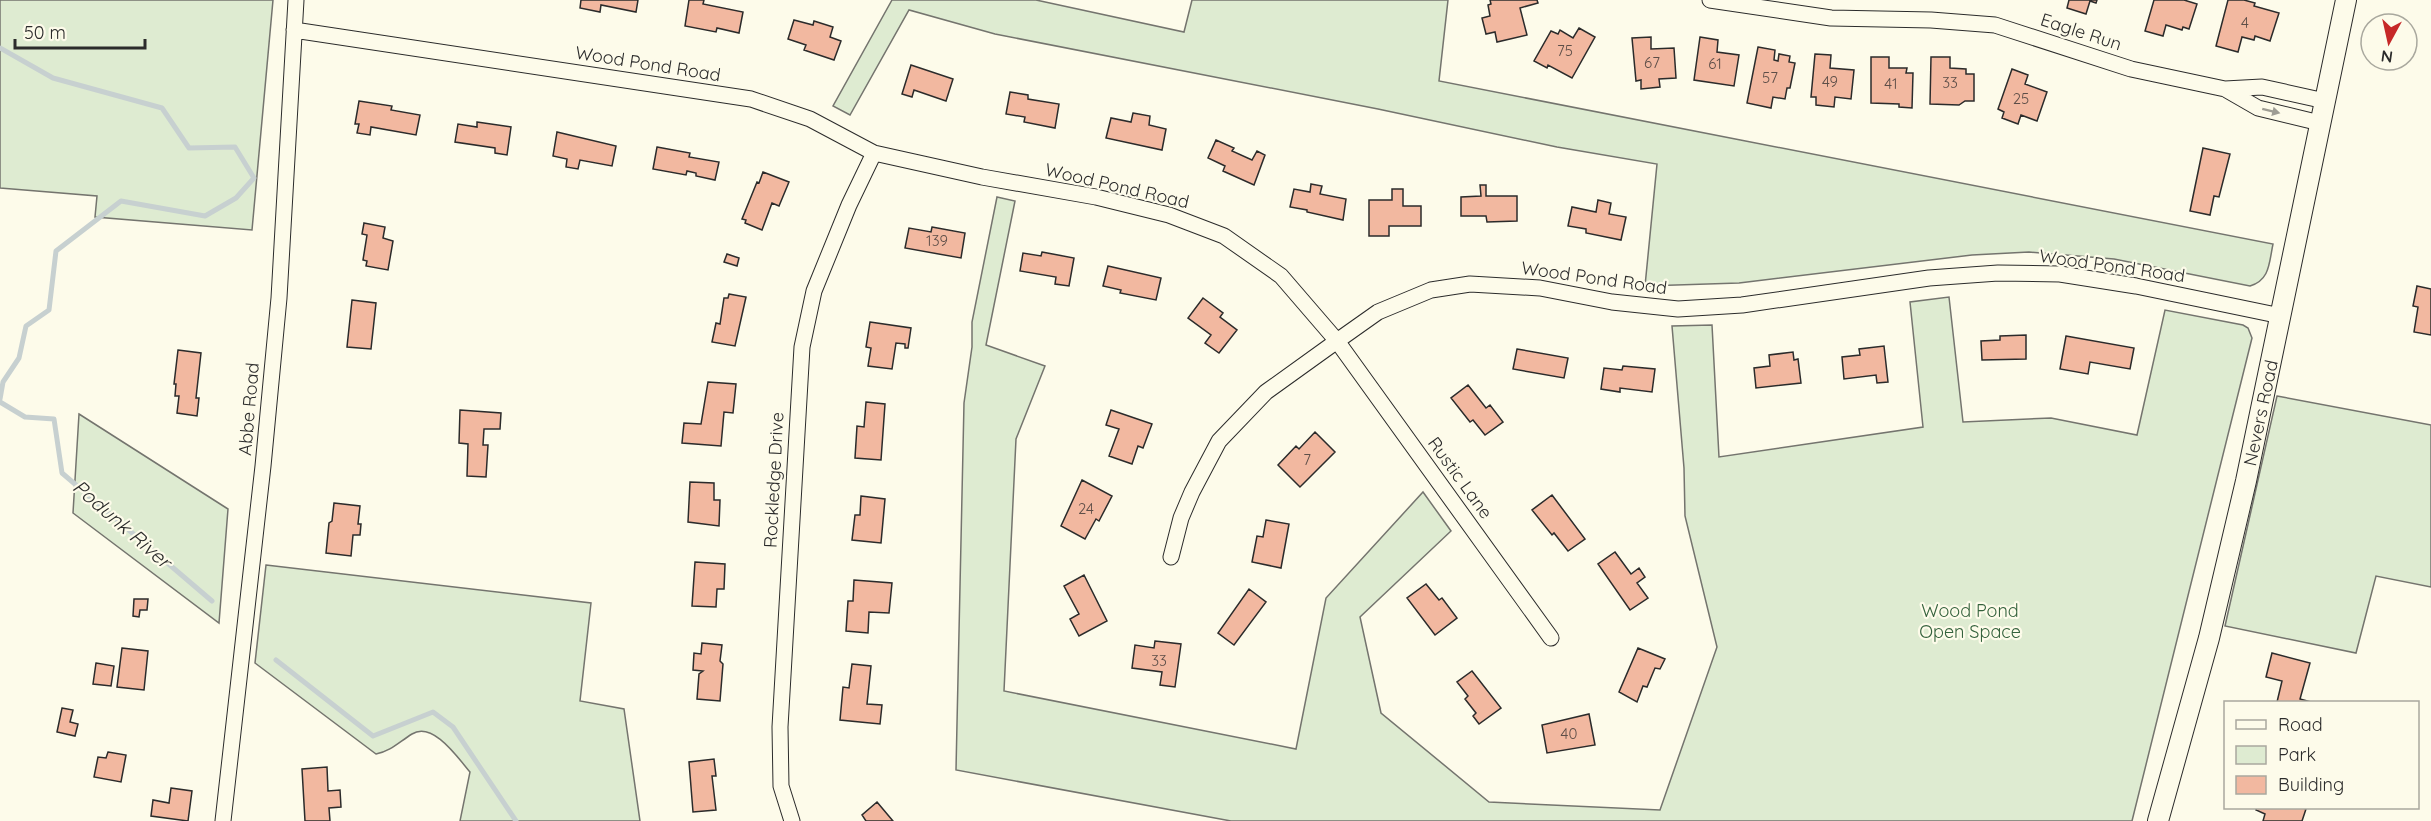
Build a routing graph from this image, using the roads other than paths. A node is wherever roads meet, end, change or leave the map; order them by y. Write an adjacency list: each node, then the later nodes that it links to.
1 (296, 0): 4 (street, Abbe Road)
2 (1710, 0): 5 (street, Eagle Run)
3 (2346, 0): 6 (street, Nevers Road)
4 (294, 30): 8 (street, Wood Pond Road); 13 (street, Abbe Road)
5 (2225, 89): 6 (street, Eagle Run); 7 (street, Eagle Run, one-way to 7)
6 (2325, 100): 7 (street, Nevers Road)
7 (2320, 123): 9 (street, Nevers Road)
8 (874, 153): 10 (street, Wood Pond Road); 14 (street, Rockledge Drive)
9 (2281, 316): 10 (street, Wood Pond Road); 15 (street, Nevers Road)
10 (1336, 340): 11 (street); 12 (street, Rustic Lane)
11 (1171, 557)
12 (1551, 638)
13 (223, 821)
14 (792, 821)
15 (2158, 821)

